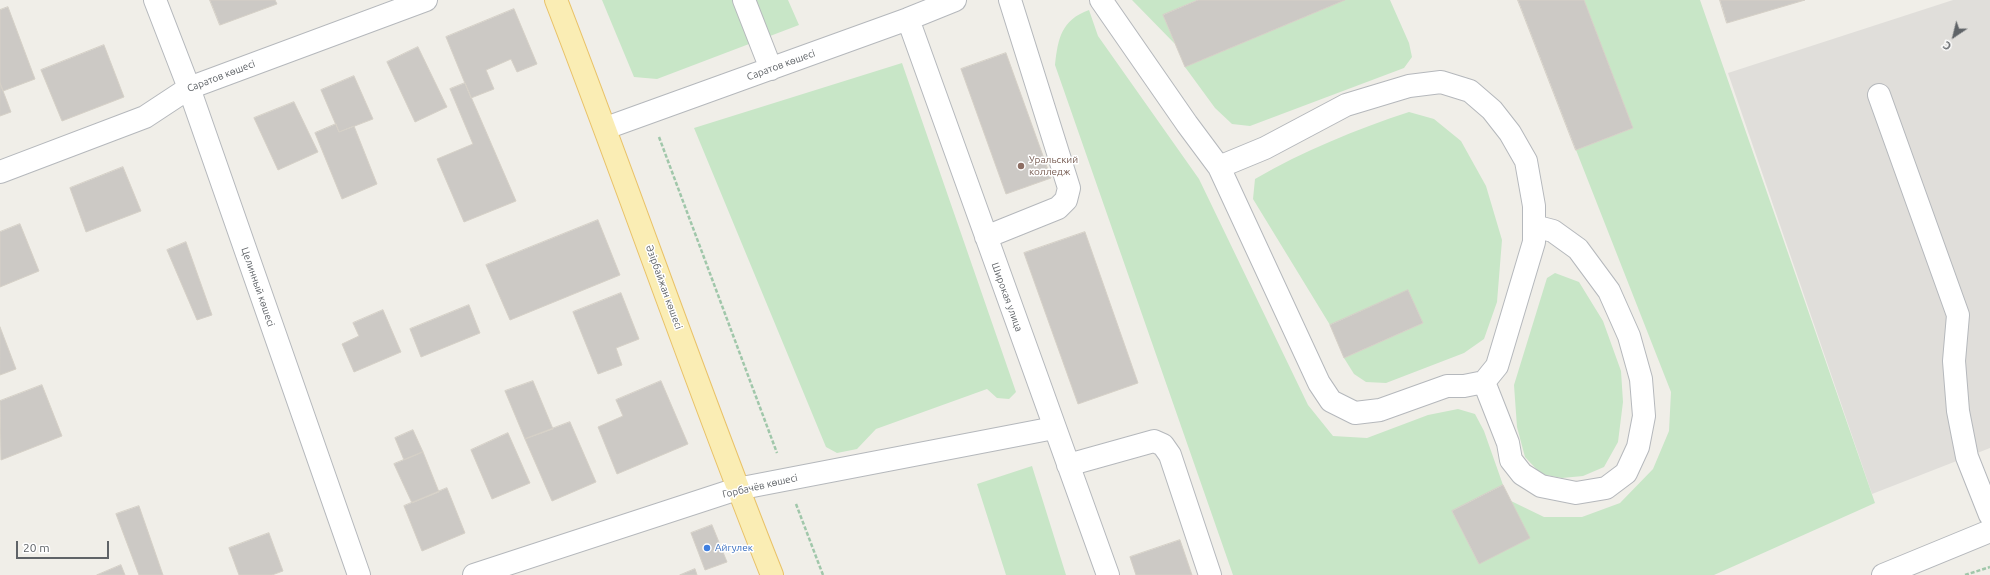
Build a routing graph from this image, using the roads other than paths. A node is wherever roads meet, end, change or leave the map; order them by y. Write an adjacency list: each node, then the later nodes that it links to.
1 (155, 0): 10 (street, Целинный көшесі)
2 (426, 0): 10 (street, Саратов көшесі)
3 (556, 0): 12 (main road, Әзірбайжан көшесі)
4 (744, 0): 9 (street)
5 (955, 0): 8 (street, Саратов көшесі)
6 (1010, 0): 16 (street)
7 (1101, 0): 13 (street)
8 (908, 19): 9 (street, Саратов көшесі); 16 (street, Широкая улица)
9 (771, 69): 12 (street, Саратов көшесі)
10 (189, 88): 14 (street, Саратов көшесі); 23 (street, Целинный көшесі)
11 (1879, 95): 21 (street)
12 (606, 128): 20 (main road, Әзірбайжан көшесі)
13 (1219, 167): 15 (street); 17 (street)
14 (0, 172)
15 (1534, 226): 17 (street); 17 (street)
16 (986, 237): 18 (street, Широкая улица)
17 (1484, 382)
18 (1054, 428): 19 (street, Широкая улица); 20 (street, Горбачёв көшесі)
19 (1068, 465): 26 (street, Широкая улица); 27 (street)
20 (737, 489): 24 (street, Горбачёв көшесі); 25 (main road, Әзірбайжан көшесі)
21 (1990, 515)
22 (1990, 531): 28 (street)
23 (359, 575)
24 (474, 575)
25 (772, 575)
26 (1108, 575)
27 (1210, 575)
28 (1883, 575)

